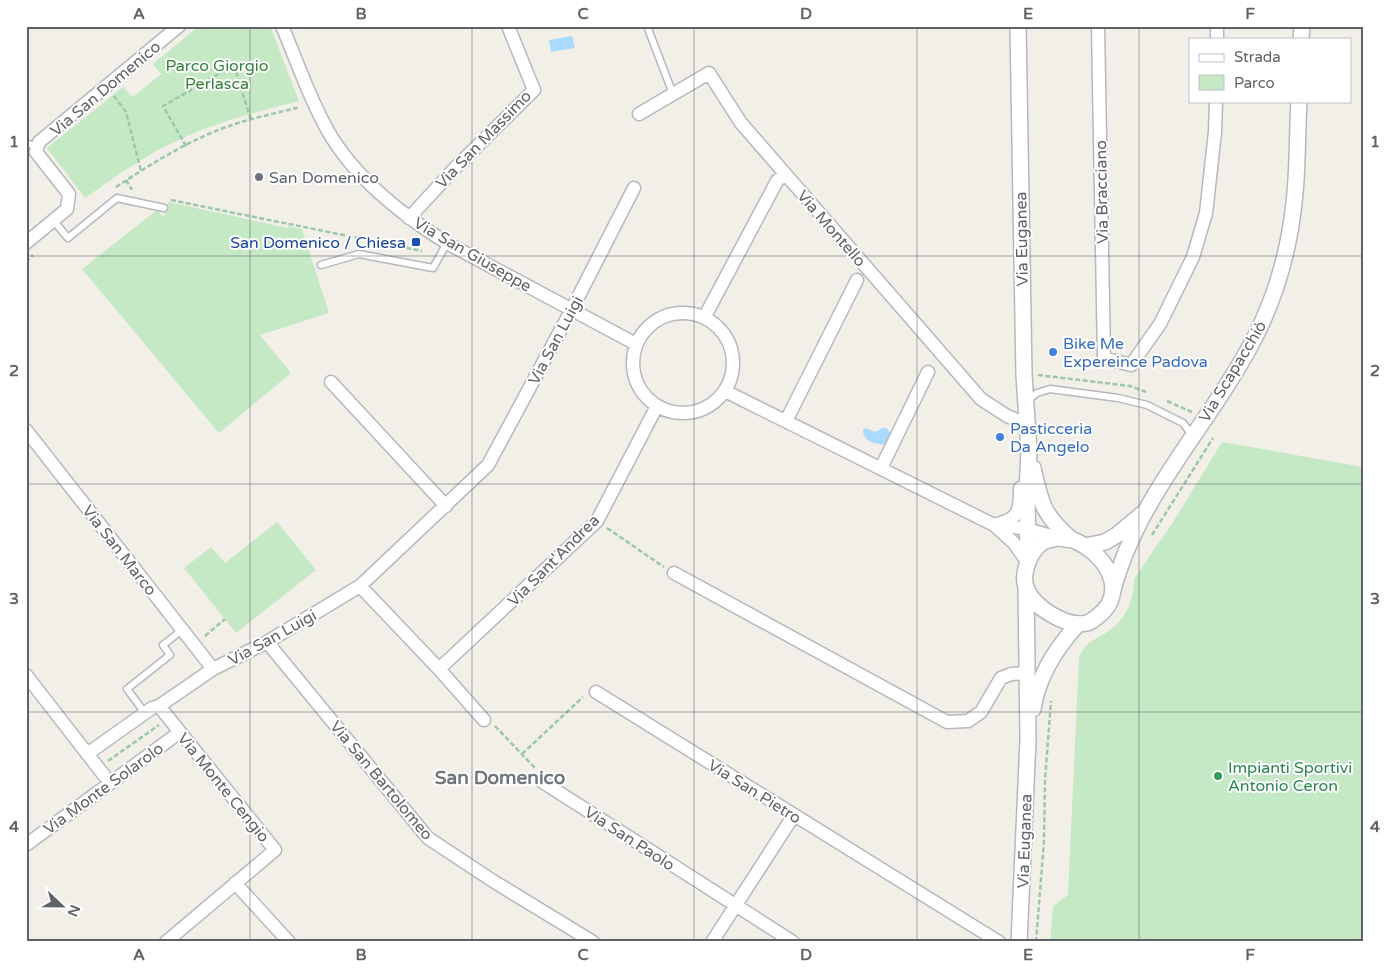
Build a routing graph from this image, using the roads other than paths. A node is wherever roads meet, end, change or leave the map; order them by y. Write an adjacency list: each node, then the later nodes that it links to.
1 (179, 26): 11 (street, Via San Domenico)
2 (282, 26): 15 (street, Via San Giuseppe)
3 (508, 26): 15 (street, Via San Massimo)
4 (647, 26): 7 (lane)
5 (1018, 26): 27 (street, Via Euganea)
6 (1098, 26): 8 (street, Via Bracciano)
7 (673, 94): 10 (street, Via Montello); 12 (street, Via Montello)
8 (1216, 102)
9 (1299, 102): 32 (street, Via Scapacchiò)
10 (639, 114)
11 (32, 145): 16 (street, Via San Domenico)
12 (785, 174): 22 (street); 30 (street, Via Montello)
13 (634, 188): 21 (street, Via San Luigi)
14 (164, 208): 16 (lane)
15 (409, 218): 18 (street, Via San Giuseppe)
16 (53, 220): 17 (street, Via San Domenico)
17 (26, 243)
18 (447, 243): 19 (lane); 21 (street, Via San Giuseppe)
19 (321, 265)
20 (857, 280): 29 (street)
21 (572, 309): 23 (street, Via San Giuseppe); 35 (street, Via San Luigi)
22 (704, 318): 23 (street); 26 (street)
23 (636, 344): 28 (street)
24 (928, 372): 34 (street)
25 (331, 382): 35 (street)
26 (724, 391): 28 (street); 29 (street)
27 (1026, 401): 30 (street, Via Euganea); 32 (lane)
28 (656, 406): 49 (street, Via Sant'Andrea)
29 (786, 421): 34 (street)
30 (1027, 424): 33 (street, Via Euganea)
31 (26, 430): 46 (street, Via San Marco)
32 (1193, 436): 36 (street, Via Scapacchiò)
33 (1029, 451): 37 (street); 38 (street, Via Euganea); 39 (street, Via Euganea)
34 (881, 468): 37 (street)
35 (446, 506): 42 (street, Via San Luigi)
36 (1146, 510): 39 (street, Via Scapacchiò); 44 (street, Via Scapacchiò)
37 (994, 525): 38 (street); 40 (street)
38 (1027, 530): 39 (street); 40 (street, Via Euganea)
39 (1072, 541): 40 (street); 44 (street, Via Euganea)
40 (1028, 563): 43 (street, Via Euganea)
41 (674, 573): 50 (street)
42 (360, 586): 47 (street, Via San Luigi); 49 (street)
43 (1026, 588): 45 (street); 50 (street, Via Euganea)
44 (1113, 590): 45 (street, Via Euganea)
45 (1078, 624): 57 (street, Via Euganea)
46 (182, 630): 48 (street, Via San Marco); 54 (lane)
47 (267, 642): 48 (street, Via San Luigi); 67 (street, Via San Bartolomeo)
48 (213, 669): 53 (street, Via San Luigi)
49 (439, 669): 55 (street)
50 (1027, 673): 57 (street, Via Euganea)
51 (26, 675): 58 (street)
52 (596, 692): 61 (street, Via San Pietro)
53 (159, 706): 54 (street, Via San Luigi); 56 (street, Via Monte Cengio)
54 (145, 713): 58 (street, Via San Luigi)
55 (484, 720)
56 (180, 732): 60 (street, Via Monte Solarolo); 63 (street, Via Monte Cengio)
57 (1028, 740): 71 (street, Via Euganea)
58 (87, 754): 60 (street)
59 (541, 781): 64 (street, Via San Paolo)
60 (110, 783): 62 (street, Via Monte Solarolo)
61 (794, 815): 64 (street); 70 (street, Via San Pietro)
62 (26, 845)
63 (236, 883): 65 (street, Via Monte Cengio); 66 (street)
64 (736, 905): 68 (street); 69 (street, Via San Paolo)
65 (166, 942)
66 (289, 942)
67 (593, 942)
68 (712, 942)
69 (793, 942)
70 (999, 942)
71 (1019, 942)

